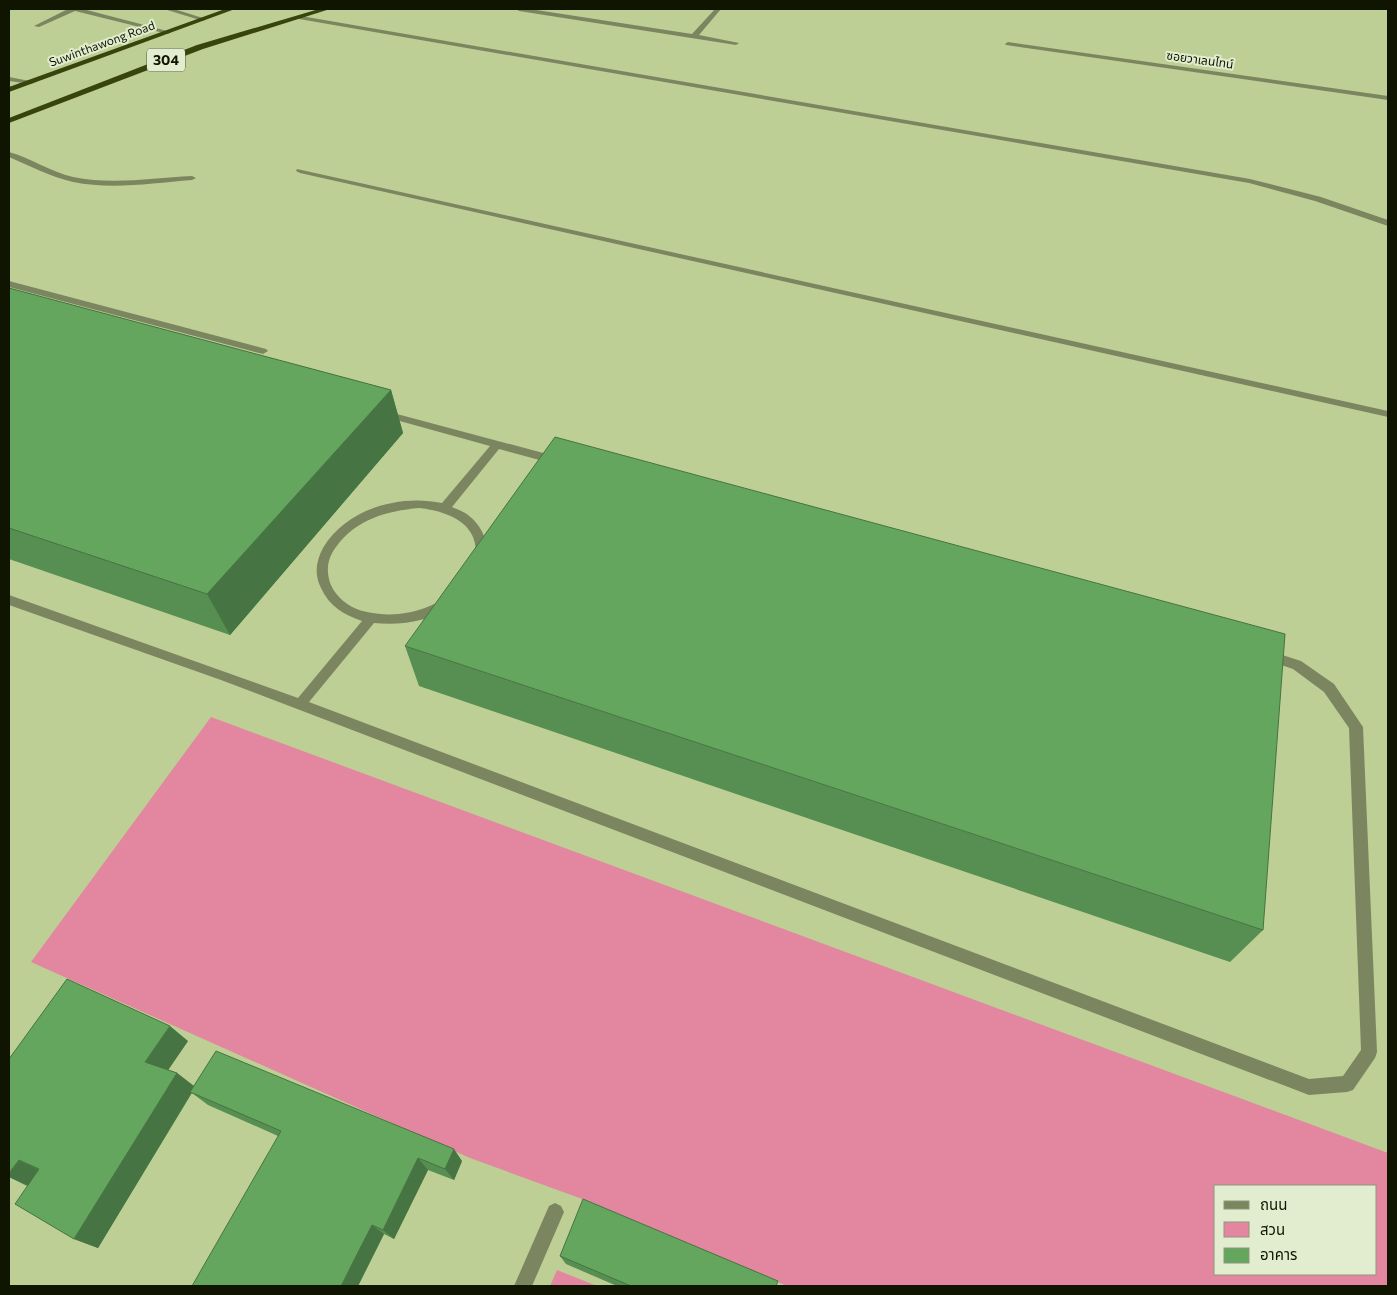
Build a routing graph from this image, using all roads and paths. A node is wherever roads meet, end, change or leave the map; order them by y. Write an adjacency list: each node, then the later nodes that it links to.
1 (74, 9): 10 (street); 11 (street)
2 (167, 9): 9 (street)
3 (231, 9): 9 (highway, Suwinthawong Road / 304)
4 (298, 9): 15 (highway, 304)
5 (326, 9): 8 (highway, 304)
6 (519, 9): 12 (street)
7 (718, 9): 12 (street)
8 (301, 18): 15 (highway, 304); 24 (street)
9 (203, 19): 11 (highway, Suwinthawong Road / 304)
10 (37, 26)
11 (168, 32): 17 (highway, Suwinthawong Road / 304)
12 (694, 36): 13 (street)
13 (736, 43)
14 (1008, 44): 19 (street, ซอยวาเลนไทน์)
15 (200, 47): 20 (highway, 304)
16 (9, 79): 17 (street)
17 (31, 82): 18 (highway, Suwinthawong Road / 304)
18 (9, 90)
19 (1388, 98)
20 (9, 121)
21 (9, 154): 23 (street)
22 (300, 171): 28 (street)
23 (192, 178)
24 (1388, 223)
25 (9, 284): 26 (street)
26 (263, 351)
27 (365, 409): 29 (street)
28 (1388, 414)
29 (497, 444): 30 (street); 31 (street)
30 (574, 465)
31 (444, 508): 33 (street); 33 (street)
32 (9, 600): 35 (street)
33 (371, 618): 35 (street)
34 (1256, 651): 35 (street)
35 (300, 704)
36 (555, 1212): 37 (street)
37 (524, 1286)

